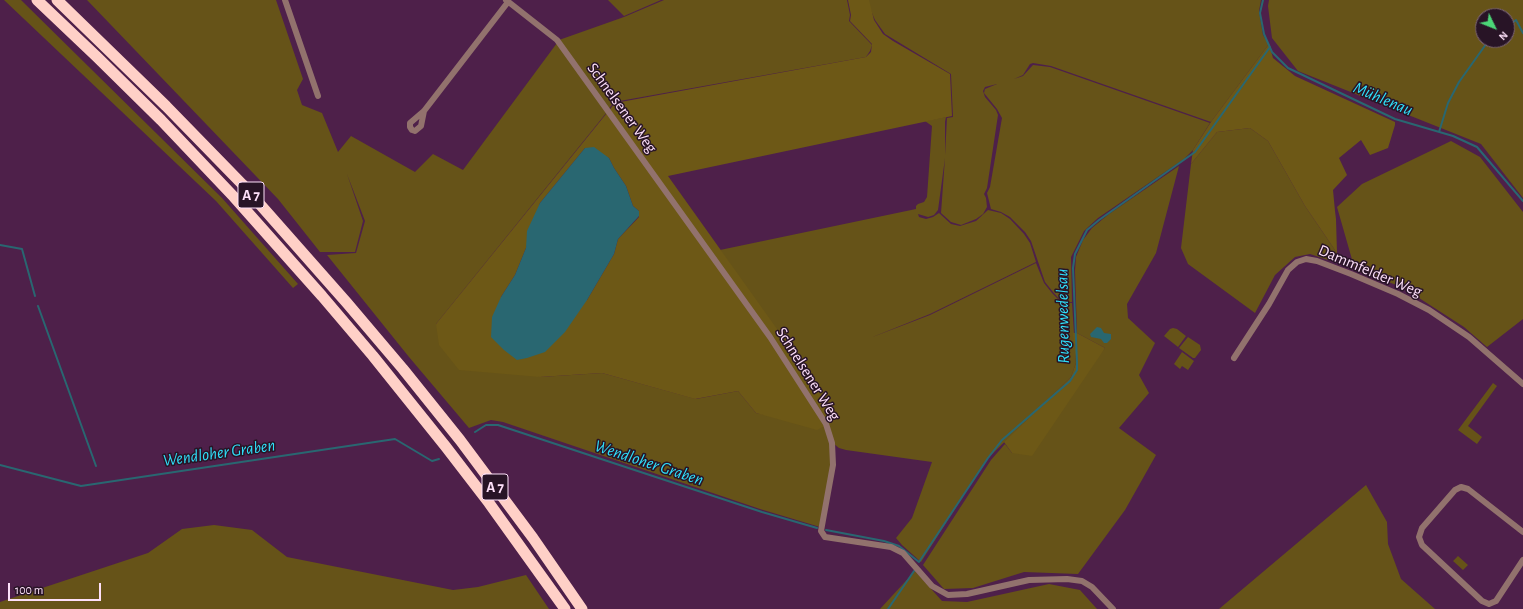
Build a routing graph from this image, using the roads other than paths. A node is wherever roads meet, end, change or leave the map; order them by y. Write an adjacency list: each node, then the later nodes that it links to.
1 (37, 0): 11 (highway, A 7)
2 (58, 0): 12 (highway, A 7)
3 (285, 0): 5 (street)
4 (507, 1): 6 (street); 13 (street, Schnelsener Weg)
5 (318, 96)
6 (424, 111)
7 (1234, 358): 8 (street, Dammfelder Weg)
8 (1523, 384)
9 (1523, 532): 10 (street)
10 (1523, 560)
11 (565, 609)
12 (582, 609)
13 (1113, 609)

